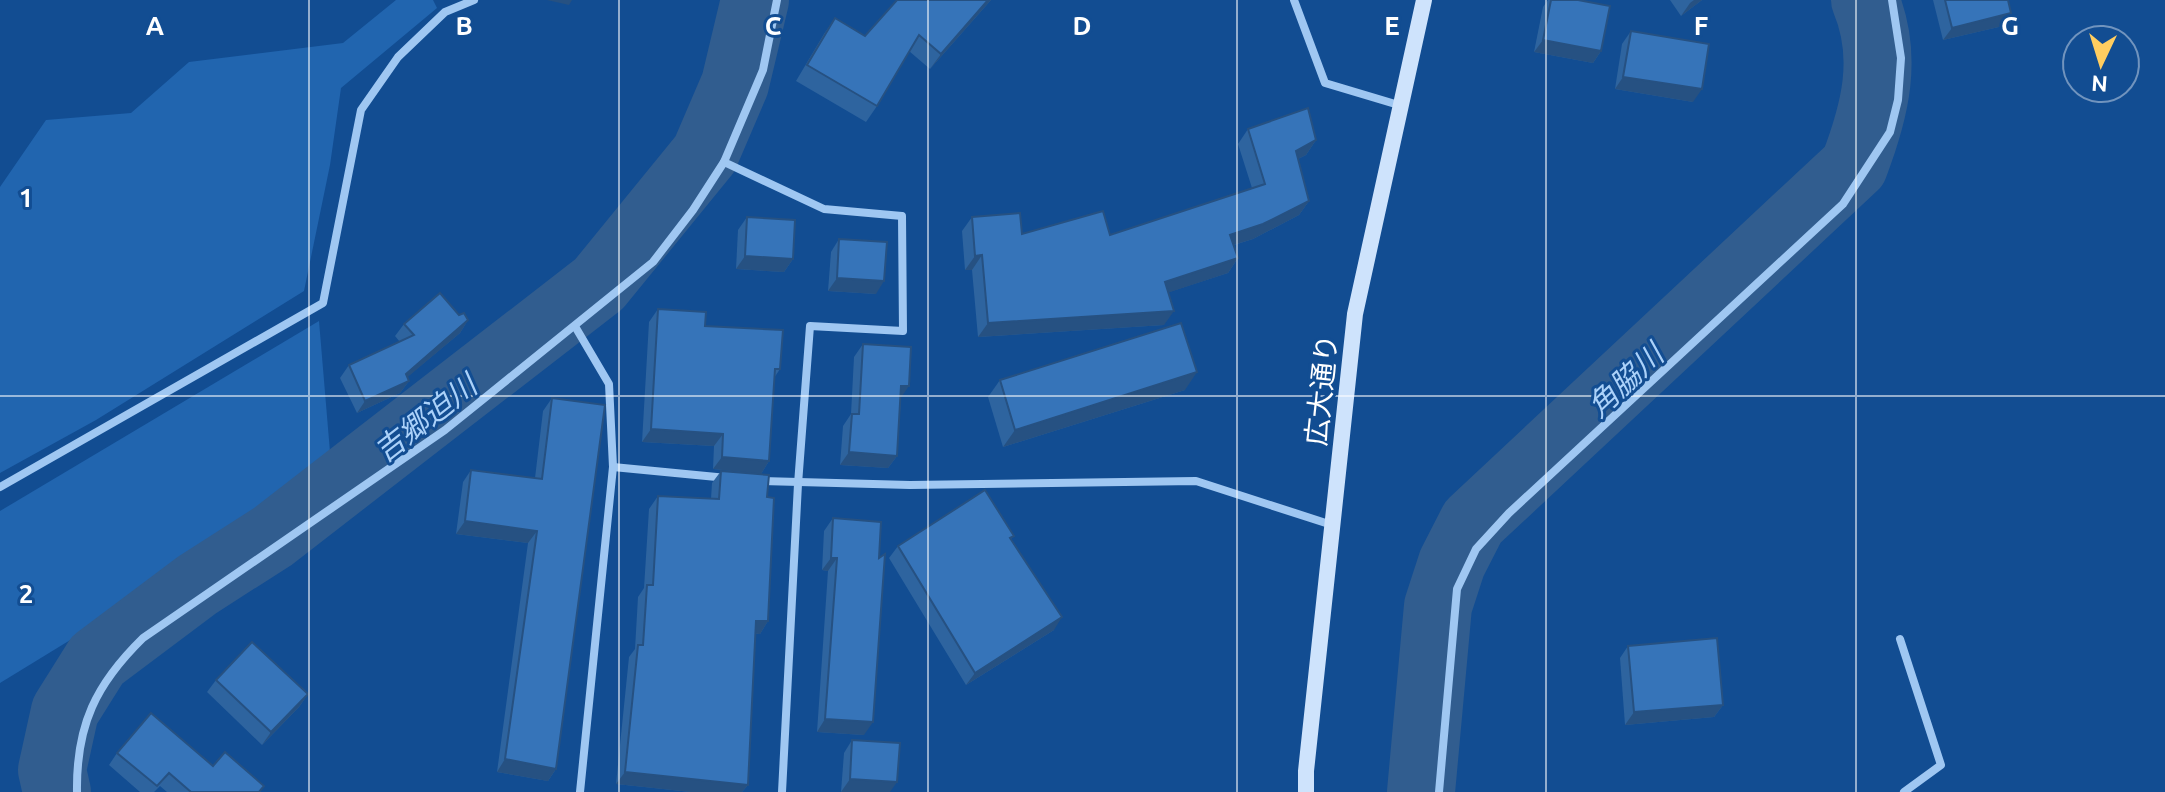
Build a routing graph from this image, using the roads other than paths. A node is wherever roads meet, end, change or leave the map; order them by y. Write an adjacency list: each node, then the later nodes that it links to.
1 (474, 0): 13 (street)
2 (777, 0): 7 (street)
3 (1294, 0): 6 (street)
4 (1424, 0): 6 (street, 広大通り)
5 (1892, 0): 20 (street)
6 (1403, 107): 14 (street, 広大通り)
7 (724, 162): 8 (street); 12 (street)
8 (576, 328): 9 (street); 16 (street)
9 (613, 467): 10 (street); 17 (street)
10 (736, 478)
11 (751, 480): 12 (street)
12 (798, 484): 14 (street); 18 (street)
13 (0, 487)
14 (1332, 525): 19 (street, 広大通り)
15 (1900, 639): 21 (street)
16 (77, 792)
17 (580, 792)
18 (782, 792)
19 (1306, 792)
20 (1439, 792)
21 (1904, 792)

